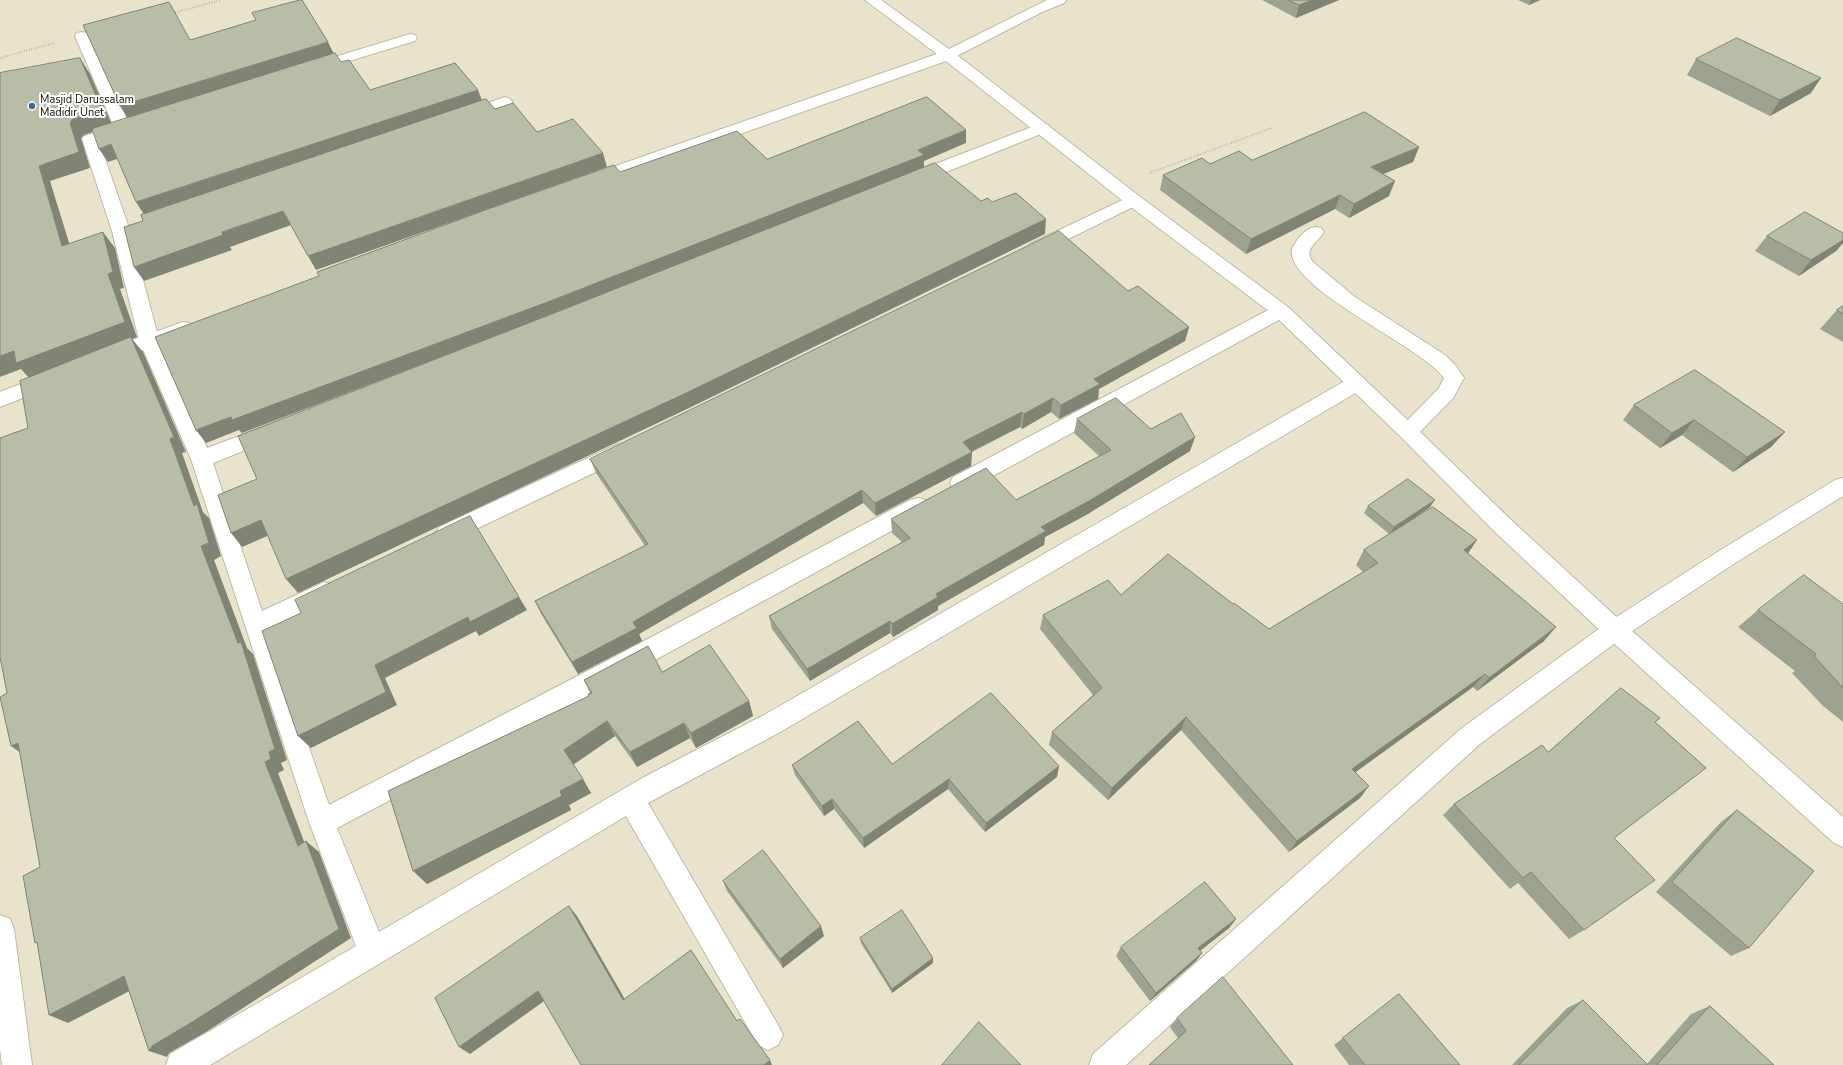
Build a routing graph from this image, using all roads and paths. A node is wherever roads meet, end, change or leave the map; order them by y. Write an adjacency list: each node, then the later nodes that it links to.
1 (872, 0): 5 (street)
2 (1059, 0): 5 (street)
3 (82, 36): 19 (street)
4 (410, 38): 6 (street)
5 (948, 55): 9 (street); 11 (street)
6 (296, 73)
7 (504, 102): 8 (street)
8 (452, 120)
9 (1042, 128): 12 (street); 13 (street)
10 (1272, 128): 12 (path)
11 (577, 185)
12 (1115, 186): 14 (street)
13 (894, 187)
14 (1133, 200): 16 (street); 17 (street)
15 (1316, 232): 25 (street)
16 (1020, 256)
17 (1280, 312): 22 (street); 34 (street)
18 (201, 321): 19 (street)
19 (149, 340): 20 (street); 27 (street)
20 (92, 363)
21 (64, 374): 23 (street)
22 (1357, 383): 25 (street); 33 (street)
23 (0, 400)
24 (283, 428): 27 (street)
25 (1408, 432): 32 (street)
26 (636, 443): 29 (street)
27 (201, 459): 31 (street)
28 (1843, 486): 32 (street)
29 (428, 542)
30 (342, 584): 31 (street)
31 (255, 625): 34 (street)
32 (1614, 630): 35 (street); 41 (street)
33 (631, 799): 37 (street); 38 (street)
34 (322, 822): 37 (street)
35 (1843, 834)
36 (0, 929): 39 (street)
37 (372, 951): 40 (street)
38 (768, 1035)
39 (17, 1065)
40 (181, 1065)
41 (1104, 1065)

